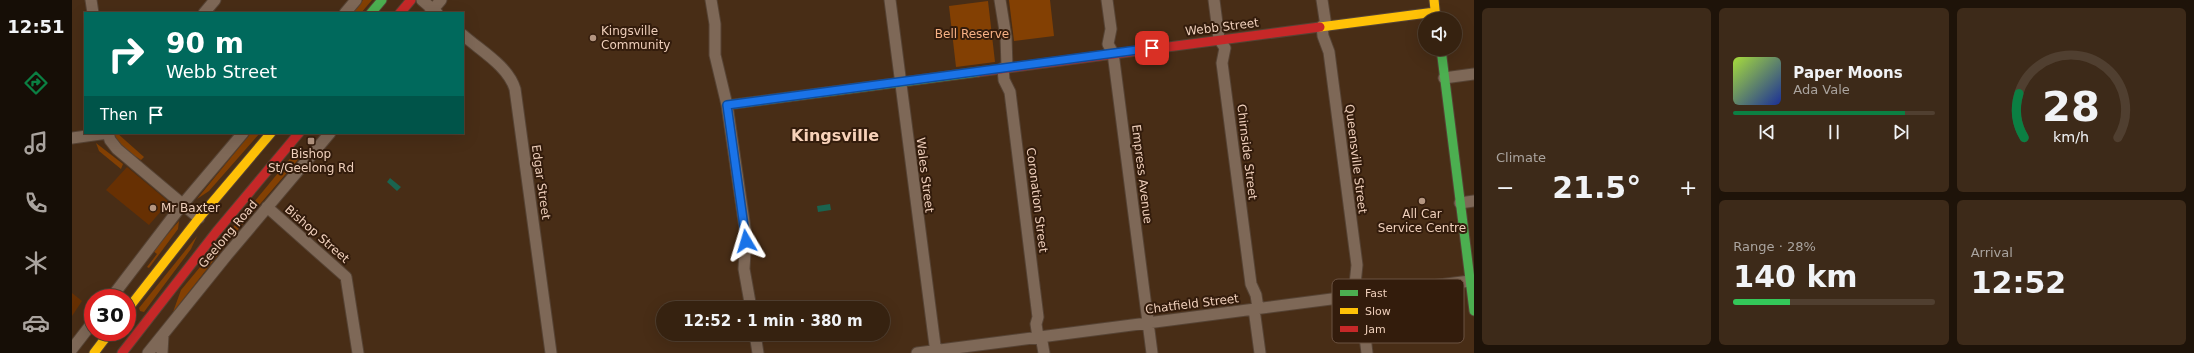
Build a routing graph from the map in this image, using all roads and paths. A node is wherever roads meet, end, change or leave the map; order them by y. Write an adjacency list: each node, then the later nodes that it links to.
1 (91, 0): 15 (street)
2 (214, 0): 16 (street)
3 (356, 0): 17 (street)
4 (382, 0): 18 (main road)
5 (411, 0): 19 (main road)
6 (422, 0): 20 (street)
7 (441, 0): 20 (street)
8 (711, 0): 32 (street)
9 (890, 0): 31 (street, Wales Street)
10 (1000, 0): 28 (street, Coronation Street)
11 (1107, 0): 26 (street, Empress Avenue)
12 (1214, 0): 25 (street, Chirnside Street)
13 (1322, 0): 23 (street, Queensville Street)
14 (1434, 0): 21 (main road)
15 (93, 12)
16 (205, 12)
17 (346, 12)
18 (372, 12)
19 (401, 12)
20 (433, 12)
21 (1436, 12)
22 (1418, 17): 23 (main road, Webb Street)
23 (1324, 26): 25 (main road, Webb Street); 45 (street, Queensville Street)
24 (464, 36): 68 (street, Edgar Street)
25 (1219, 39): 26 (main road, Webb Street); 52 (street, Chirnside Street)
26 (1113, 53): 28 (main road, Webb Street); 54 (street, Empress Avenue)
27 (1442, 56): 30 (main road)
28 (1005, 68): 31 (main road, Webb Street); 57 (street, Coronation Street)
29 (1474, 74): 30 (street)
30 (1444, 78): 41 (main road)
31 (900, 81): 32 (main road, Webb Street); 62 (street, Wales Street)
32 (727, 105): 51 (street)
33 (101, 134): 39 (street)
34 (108, 134): 42 (street)
35 (242, 134): 42 (street)
36 (270, 134): 44 (main road, Geelong Road)
37 (298, 134): 44 (main road, Geelong Road)
38 (329, 134): 43 (street, Geelong Road)
39 (72, 138)
40 (1474, 201): 41 (street)
41 (1460, 203): 46 (main road)
42 (182, 205): 44 (street); 48 (street)
43 (267, 207): 56 (street, Geelong Road); 67 (street, Bishop Street)
44 (208, 225): 50 (main road, Geelong Road); 64 (main road, Geelong Road)
45 (1357, 279)
46 (1470, 281): 47 (street, Chatfield Street); 53 (main road)
47 (1464, 282)
48 (118, 289)
49 (1332, 299): 52 (street, Chatfield Street)
50 (136, 301)
51 (750, 301)
52 (1256, 309): 54 (street, Chatfield Street); 73 (street, Chirnside Street)
53 (1474, 311)
54 (1148, 323): 57 (street, Chatfield Street); 72 (street, Empress Avenue)
55 (84, 334): 61 (street)
56 (163, 335): 65 (street, Geelong Road); 66 (street)
57 (1040, 337): 62 (street, Chatfield Street); 71 (street, Coronation Street)
58 (103, 341): 63 (main road)
59 (756, 341): 69 (street)
60 (1365, 343): 74 (street, Queensville Street)
61 (72, 349)
62 (935, 352): 70 (street, Chatfield Street)
63 (94, 353)
64 (122, 353)
65 (148, 353)
66 (162, 353)
67 (358, 353)
68 (551, 353)
69 (758, 353)
70 (917, 353)
71 (1044, 353)
72 (1152, 353)
73 (1260, 353)
74 (1367, 353)

